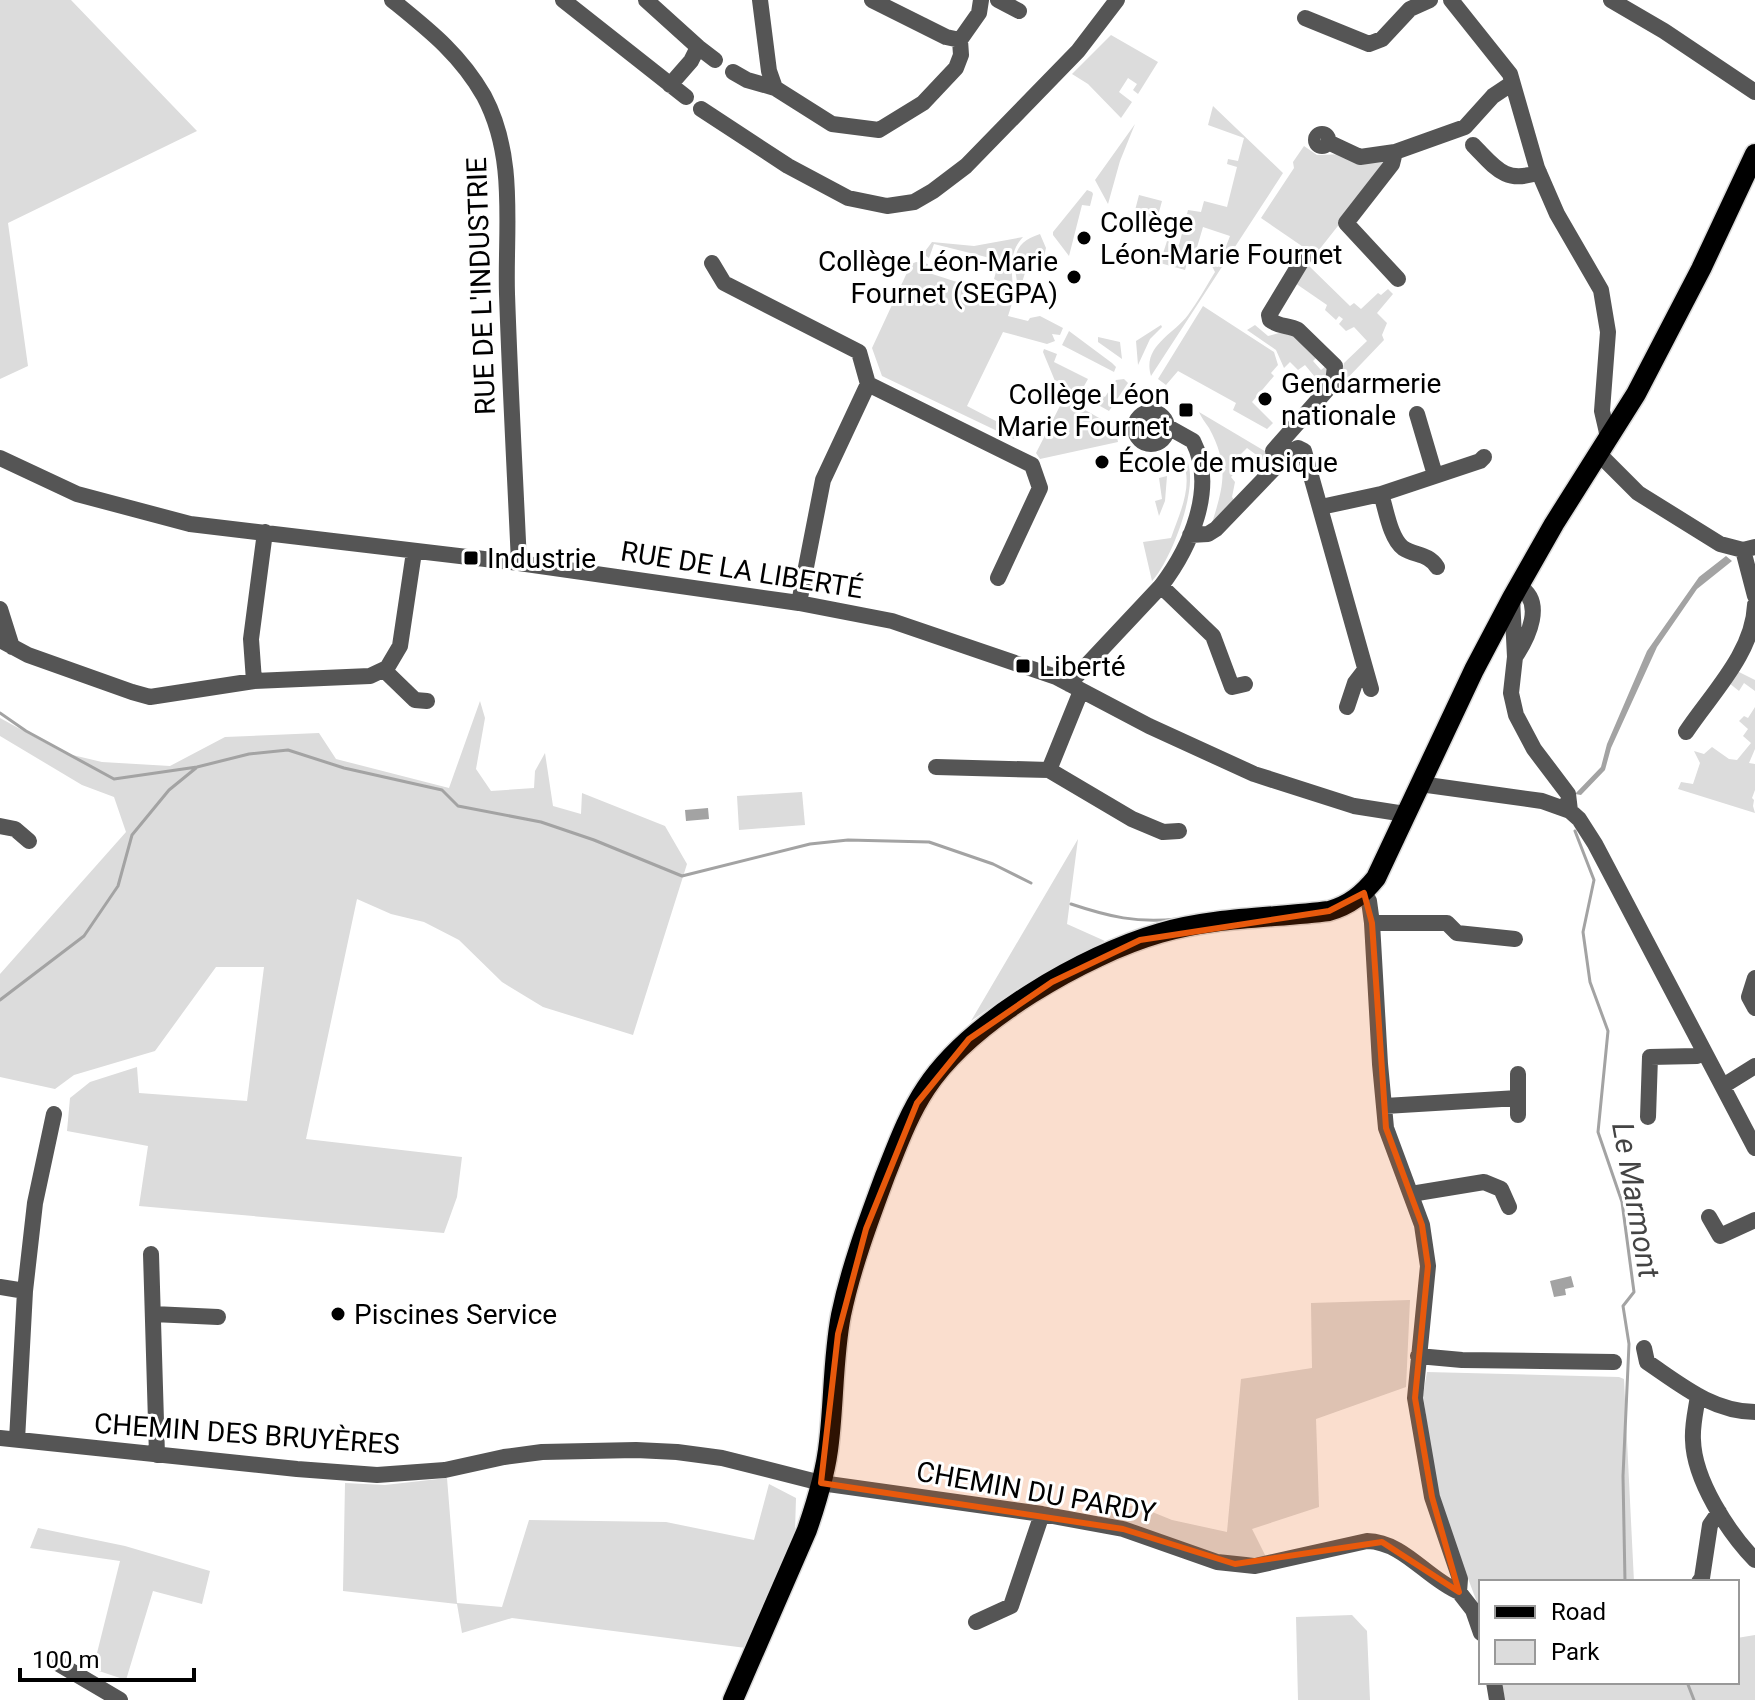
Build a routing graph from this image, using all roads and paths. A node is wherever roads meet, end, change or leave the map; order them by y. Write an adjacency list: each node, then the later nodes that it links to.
1 (392, 0): 46 (street, RUE DE L'INDUSTRIE)
2 (563, 0): 19 (street)
3 (646, 0): 15 (street)
4 (760, 0): 20 (street)
5 (872, 0): 14 (street)
6 (981, 0): 14 (street)
7 (998, 0): 12 (street)
8 (1117, 0): 23 (street)
9 (1430, 0): 13 (street)
10 (1451, 0): 18 (street)
11 (1611, 0): 21 (street)
12 (1019, 11)
13 (1305, 18)
14 (960, 40): 20 (street)
15 (698, 47): 16 (street); 19 (street)
16 (715, 60)
17 (733, 72): 20 (street)
18 (1511, 84): 26 (street); 28 (street)
19 (670, 85): 22 (street)
20 (775, 88)
21 (1755, 92)
22 (686, 97)
23 (701, 109)
24 (1328, 142): 26 (street)
25 (1473, 145): 28 (street)
26 (1395, 152): 31 (street)
27 (1755, 154): 35 (main road)
28 (1539, 172): 35 (street)
29 (1304, 257): 38 (street)
30 (712, 263): 32 (street)
31 (1398, 279)
32 (868, 384): 48 (street); 52 (street)
33 (1417, 414): 39 (street)
34 (1168, 427): 43 (street)
35 (1603, 445): 44 (street); 50 (main road)
36 (1484, 457): 39 (street)
37 (0, 458): 42 (street, RUE DE LA LIBERTÉ)
38 (1281, 460): 41 (street); 43 (street)
39 (1435, 475): 40 (street)
40 (1381, 494): 41 (street); 47 (street)
41 (1321, 507): 59 (street)
42 (265, 532): 45 (street, RUE DE LA LIBERTÉ); 60 (street)
43 (1190, 535): 49 (street)
44 (1749, 548): 51 (street)
45 (414, 552): 46 (street, RUE DE LA LIBERTÉ); 58 (street)
46 (519, 563): 52 (street, RUE DE LA LIBERTÉ)
47 (1437, 567)
48 (998, 578)
49 (1161, 586): 55 (street); 62 (street)
50 (1515, 592): 69 (main road); 70 (street)
51 (1755, 596)
52 (799, 603): 62 (street, RUE DE LA LIBERTÉ)
53 (1755, 605): 66 (street)
54 (0, 609): 56 (street)
55 (1213, 636): 57 (street); 61 (street)
56 (6, 643): 60 (street)
57 (1204, 654)
58 (384, 670): 60 (street); 64 (street)
59 (1365, 670): 63 (street); 65 (street)
60 (254, 681)
61 (1245, 684)
62 (1075, 687): 68 (street); 71 (street, RUE DE LA LIBERTÉ)
63 (1371, 689)
64 (427, 701)
65 (1347, 707)
66 (1686, 732)
67 (936, 767): 68 (street)
68 (1049, 770): 73 (street)
69 (1420, 784): 70 (street); 71 (main road)
70 (1570, 811): 80 (street)
71 (1405, 814): 75 (main road)
72 (0, 826): 74 (street)
73 (1179, 831)
74 (29, 841)
75 (1364, 893): 76 (street); 104 (main road)
76 (1372, 923): 77 (street); 84 (street)
77 (1515, 939)
78 (1755, 978): 79 (street)
79 (1755, 1008)
80 (1704, 1053): 83 (street); 86 (street)
81 (1755, 1066): 83 (street)
82 (1518, 1074): 84 (street)
83 (1723, 1086): 87 (street)
84 (1385, 1106): 88 (street)
85 (54, 1114): 94 (street)
86 (1648, 1117)
87 (1755, 1148)
88 (1411, 1194): 89 (street); 97 (street)
89 (1509, 1207)
90 (1709, 1217): 91 (street)
91 (1755, 1220)
92 (151, 1254): 95 (street)
93 (0, 1287): 94 (street)
94 (25, 1291): 102 (street)
95 (153, 1314): 96 (street); 103 (street)
96 (218, 1317)
97 (1418, 1356): 99 (street); 109 (street)
98 (1643, 1357): 100 (street)
99 (1614, 1362)
100 (1698, 1396): 101 (street); 105 (street)
101 (1755, 1412)
102 (8, 1439): 103 (street, CHEMIN DES BRUYÈRES)
103 (157, 1455): 104 (street, CHEMIN DES BRUYÈRES)
104 (821, 1483): 106 (street, CHEMIN DU PARDY); 113 (main road)
105 (1719, 1512): 107 (street); 108 (street)
106 (1042, 1514): 109 (street, CHEMIN DU PARDY); 110 (street)
107 (1755, 1560)
108 (1700, 1580)
109 (1459, 1592): 111 (street)
110 (976, 1622)
111 (1479, 1627)
112 (59, 1664): 114 (street)
113 (736, 1694)
114 (120, 1700)

